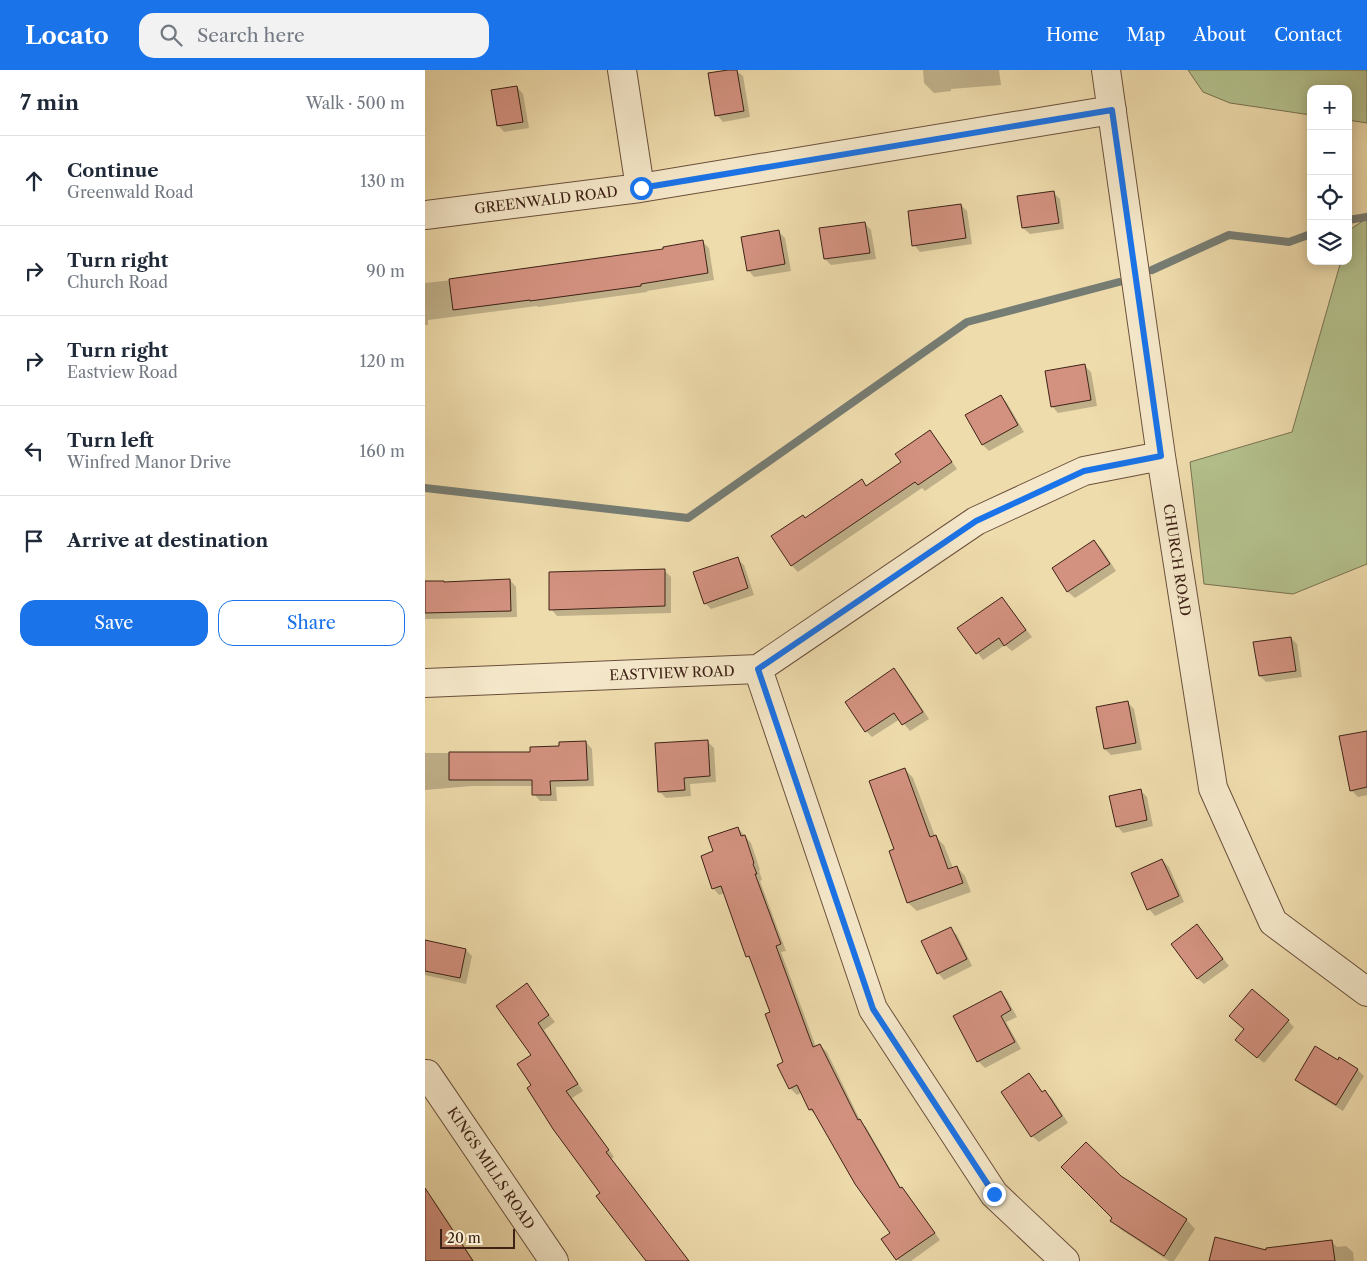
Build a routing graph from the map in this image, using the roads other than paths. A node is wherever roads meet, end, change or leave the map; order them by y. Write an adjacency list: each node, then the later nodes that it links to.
1 (622, 70): 4 (street)
2 (1106, 70): 3 (street, CHURCH ROAD)
3 (1112, 110): 4 (street, GREENWALD ROAD); 6 (street, CHURCH ROAD)
4 (641, 188): 5 (street, GREENWALD ROAD)
5 (425, 215)
6 (1161, 456): 7 (street); 9 (street, CHURCH ROAD)
7 (758, 669): 8 (street, EASTVIEW ROAD); 12 (street)
8 (425, 683)
9 (1367, 992)
10 (427, 1074): 11 (street, KINGS MILLS ROAD)
11 (554, 1261)
12 (1065, 1261)

